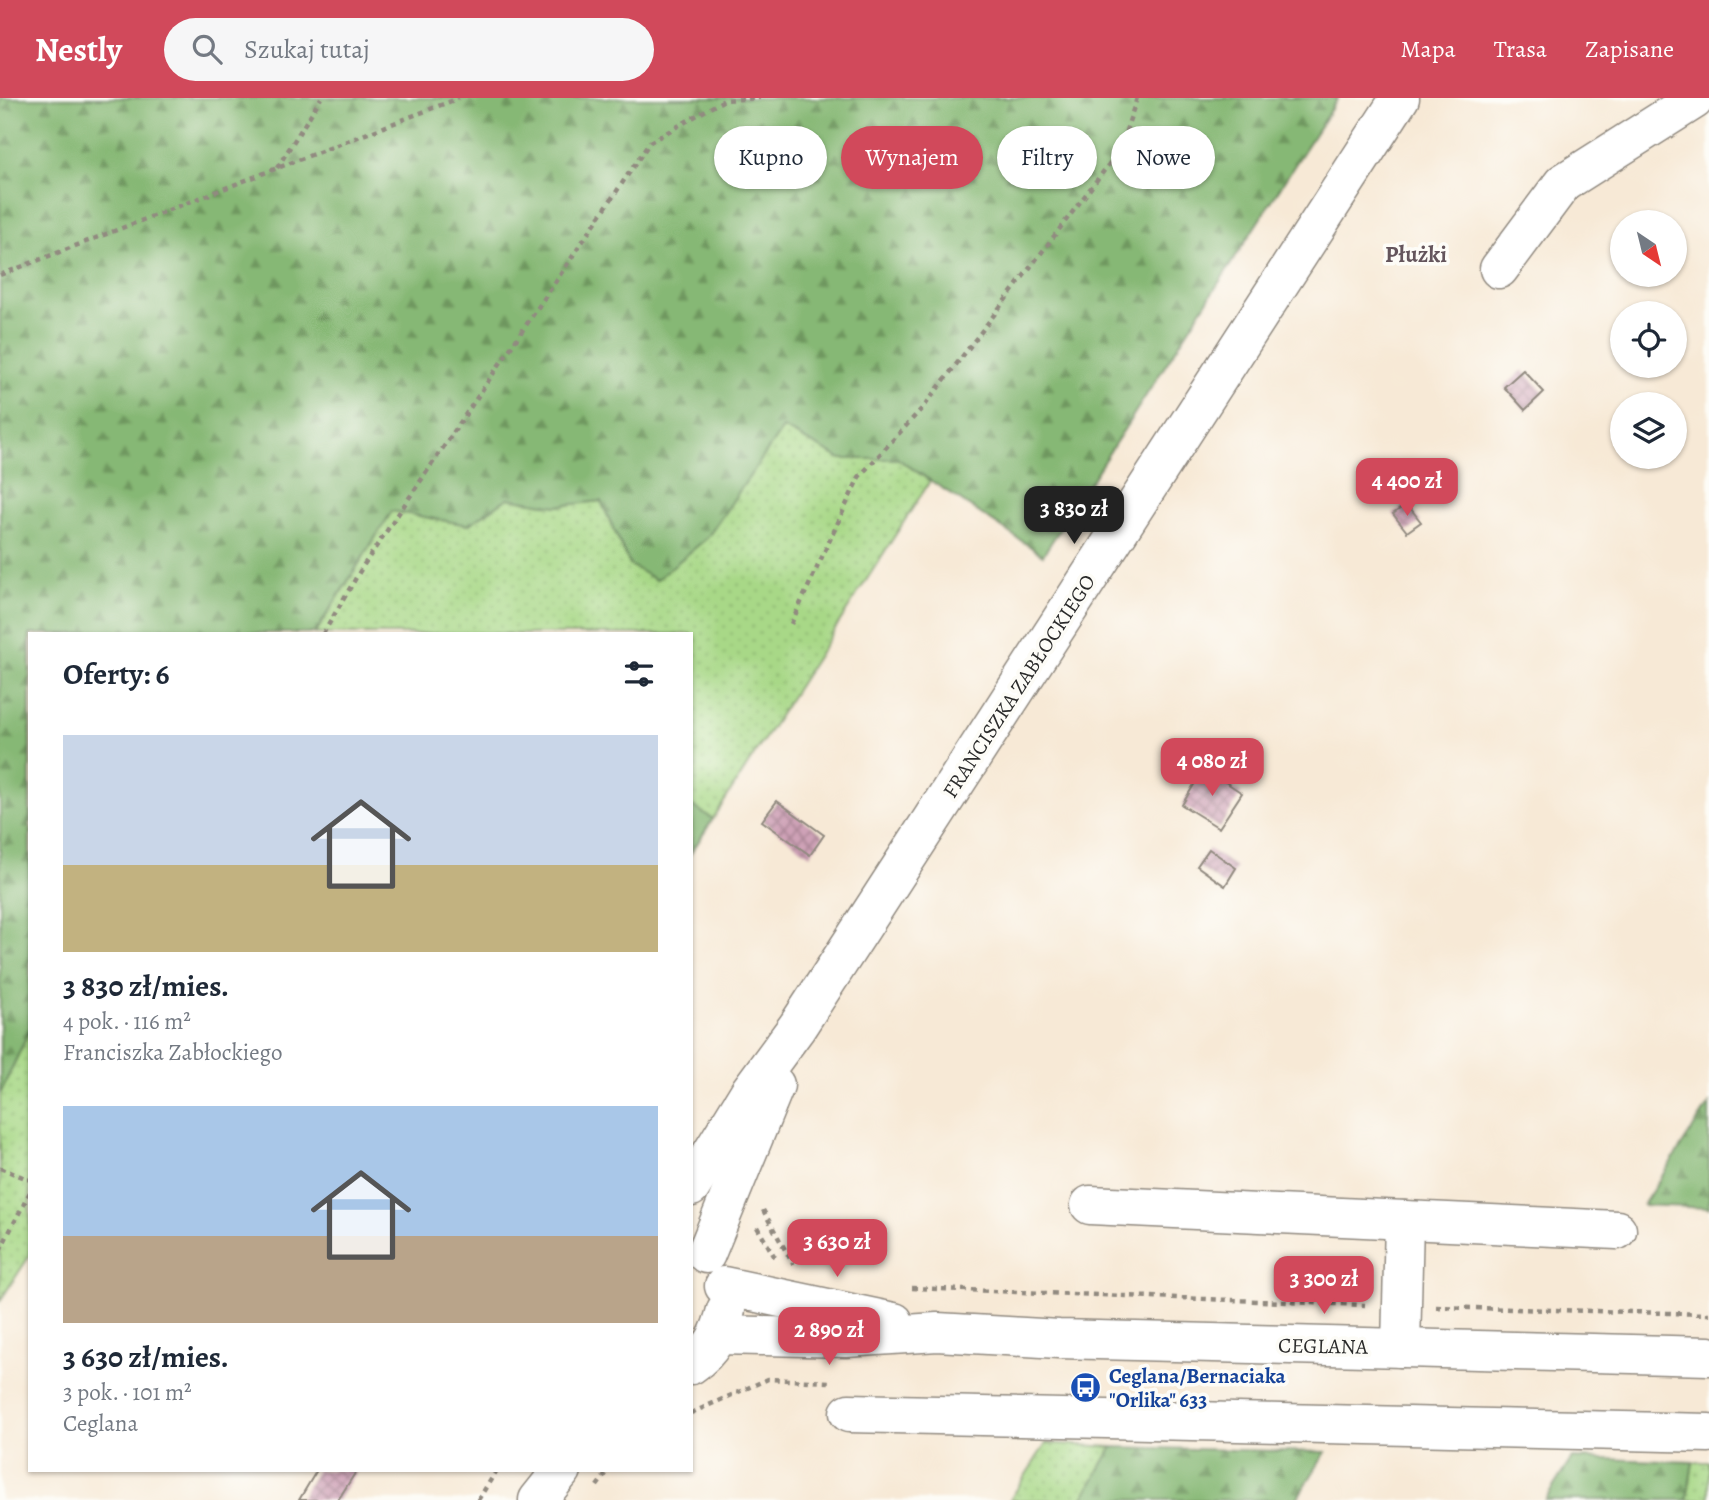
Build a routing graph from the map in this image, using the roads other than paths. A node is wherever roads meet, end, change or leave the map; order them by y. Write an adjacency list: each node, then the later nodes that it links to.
1 (1400, 98): 4 (street, FRANCISZKA ZABŁOCKIEGO)
2 (1698, 108): 3 (street)
3 (1499, 269)
4 (797, 1027): 5 (street, FRANCISZKA ZABŁOCKIEGO); 9 (street, FRANCISZKA ZABŁOCKIEGO)
5 (693, 1184)
6 (1090, 1205): 7 (street)
7 (1404, 1220): 8 (street); 12 (street)
8 (1617, 1230)
9 (707, 1260): 10 (street, CEGLANA); 11 (street)
10 (937, 1332): 11 (street, CEGLANA); 12 (street, CEGLANA)
11 (719, 1335): 14 (street)
12 (1401, 1348): 13 (street, CEGLANA)
13 (1709, 1356)
14 (693, 1365)
15 (849, 1413): 16 (street)
16 (1709, 1433)
17 (527, 1472): 19 (street)
18 (560, 1472): 20 (street)
19 (514, 1500)
20 (538, 1500)

